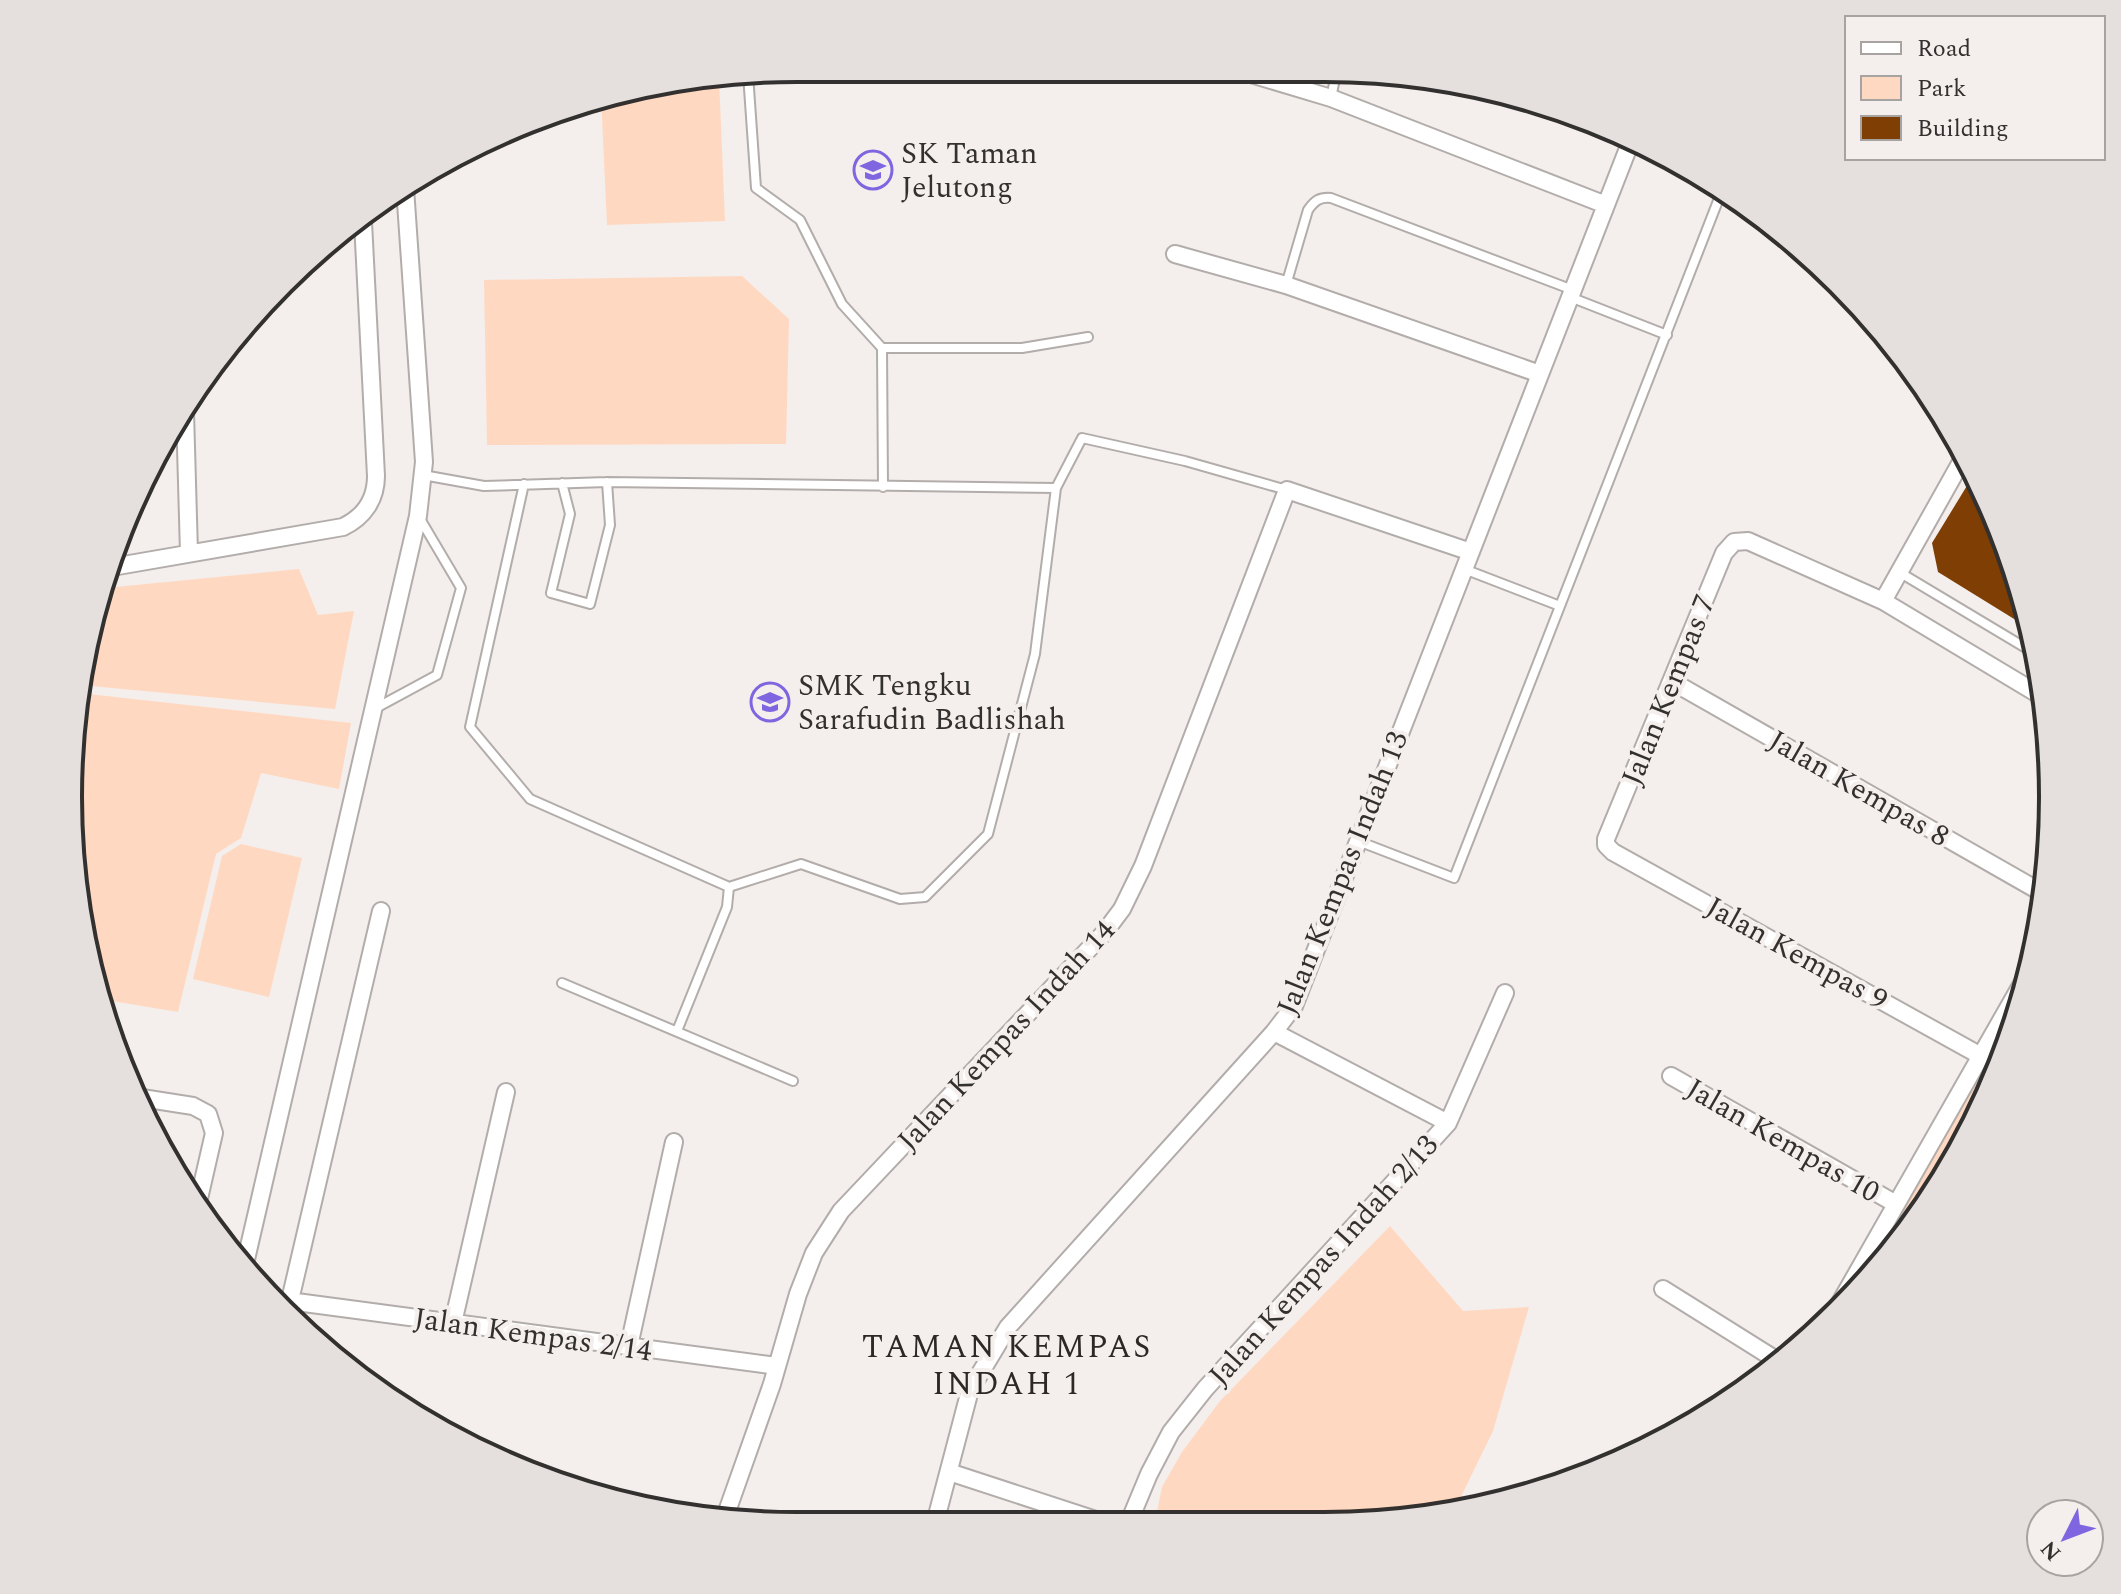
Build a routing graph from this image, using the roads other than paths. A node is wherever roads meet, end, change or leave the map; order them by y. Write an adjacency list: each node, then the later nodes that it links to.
1 (1277, 82): 4 (street)
2 (1334, 82): 4 (lane)
3 (749, 84): 15 (lane)
4 (1331, 98): 8 (street)
5 (1627, 150): 8 (street, Jalan Kempas Indah 13)
6 (406, 198): 19 (street)
7 (1718, 200): 13 (lane)
8 (1606, 205): 12 (street, Jalan Kempas Indah 13)
9 (363, 229): 28 (street)
10 (1175, 254): 11 (street)
11 (1286, 285): 12 (lane); 16 (street)
12 (1572, 293): 13 (lane); 16 (street, Jalan Kempas Indah 13)
13 (1667, 335): 33 (lane)
14 (1088, 337): 15 (lane)
15 (882, 348): 23 (lane)
16 (1540, 374): 27 (street, Jalan Kempas Indah 13)
17 (185, 427): 28 (street)
18 (1958, 468): 31 (street)
19 (422, 475): 22 (lane); 26 (street)
20 (607, 482): 21 (lane); 21 (lane); 23 (lane)
21 (562, 483): 22 (lane)
22 (524, 484): 40 (lane)
23 (883, 487): 24 (lane)
24 (1056, 488): 25 (lane); 40 (lane)
25 (1287, 490): 27 (street); 65 (street, Jalan Kempas Indah 14)
26 (418, 516): 37 (street); 37 (lane)
27 (1471, 552): 30 (street, Jalan Kempas Indah 13)
28 (189, 553): 29 (street)
29 (121, 565)
30 (1464, 569): 33 (lane); 38 (street, Jalan Kempas Indah 13)
31 (1898, 572): 32 (street); 34 (lane)
32 (1883, 601): 35 (street, Jalan Kempas 7); 36 (street)
33 (1560, 606): 38 (lane)
34 (2022, 646)
35 (1673, 682): 39 (street, Jalan Kempas 7); 41 (street, Jalan Kempas 8)
36 (2030, 689)
37 (375, 709): 57 (street)
38 (1358, 841): 47 (street, Jalan Kempas Indah 13)
39 (1613, 852): 48 (street, Jalan Kempas 9)
40 (729, 887): 46 (lane)
41 (2033, 888)
42 (381, 911): 60 (street)
43 (562, 983): 46 (lane)
44 (1505, 993): 53 (street, Jalan Kempas Indah 2/13)
45 (2005, 1013): 48 (street)
46 (677, 1031): 50 (lane)
47 (1274, 1032): 53 (street); 66 (street, Jalan Kempas Indah 13)
48 (1981, 1056): 56 (street)
49 (1671, 1076): 56 (street, Jalan Kempas 10)
50 (793, 1081)
51 (506, 1092): 62 (street)
52 (149, 1099): 55 (street)
53 (1448, 1123): 70 (street, Jalan Kempas Indah 2/13)
54 (674, 1142): 63 (street)
55 (201, 1192)
56 (1896, 1204): 58 (street)
57 (247, 1254)
58 (1856, 1275)
59 (1663, 1289): 64 (street)
60 (289, 1301)
61 (296, 1308): 62 (street, Jalan Kempas 2/14)
62 (453, 1323): 63 (street, Jalan Kempas 2/14)
63 (629, 1346): 65 (street, Jalan Kempas 2/14)
64 (1769, 1356)
65 (777, 1366): 67 (street, Jalan Kempas Indah 14)
66 (949, 1472): 68 (street, Jalan Kempas Indah 13); 69 (street)
67 (728, 1508)
68 (938, 1512)
69 (1071, 1512)
70 (1133, 1512)

